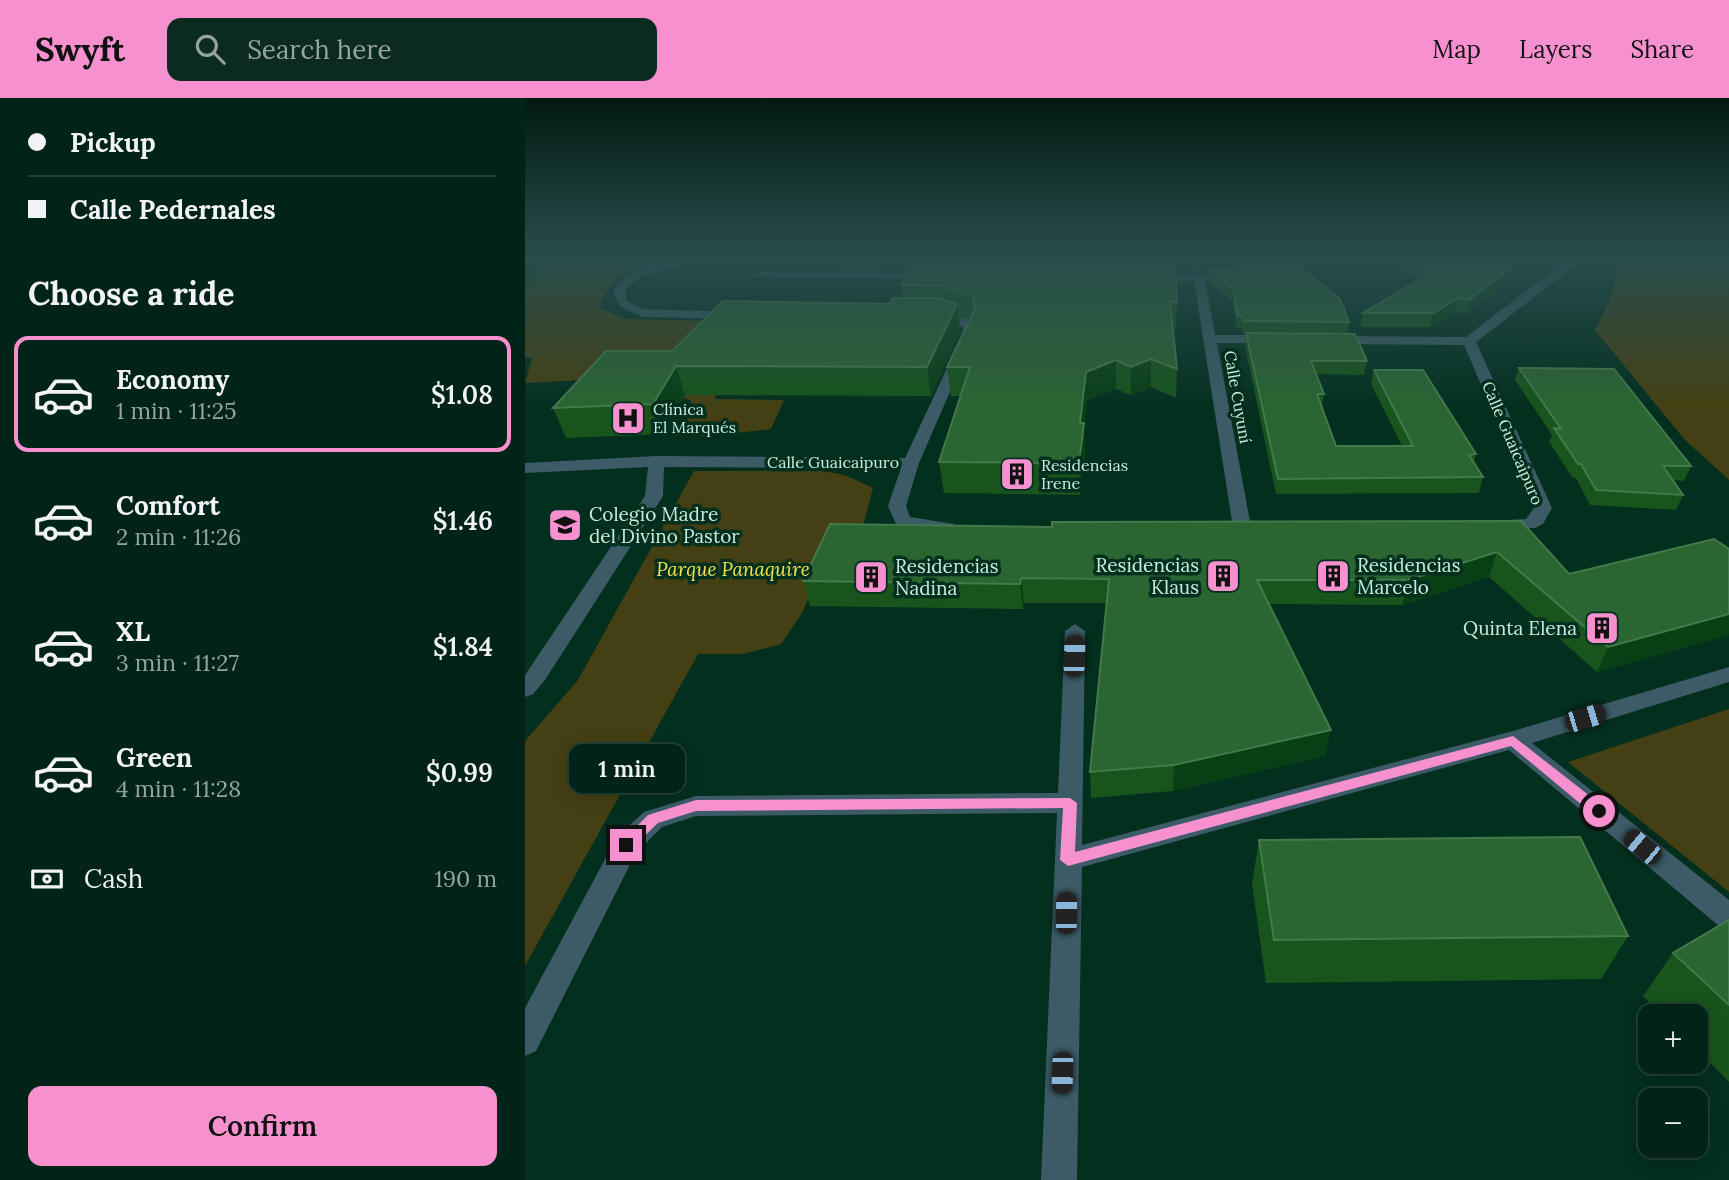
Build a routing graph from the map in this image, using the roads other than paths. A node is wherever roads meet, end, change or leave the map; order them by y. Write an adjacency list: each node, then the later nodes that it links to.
1 (628, 309): 4 (street)
2 (1205, 309): 6 (street, Calle Cuyuní)
3 (1511, 309): 9 (street)
4 (757, 316)
5 (918, 318): 11 (street)
6 (1210, 339): 7 (street); 14 (street, Calle Cuyuní)
7 (1283, 339)
8 (1323, 340): 9 (street)
9 (1469, 341): 13 (street, Calle Guaicaipuro)
10 (656, 461): 11 (street, Calle Guaicaipuro); 12 (street, Calle Guaicaipuro); 18 (street)
11 (911, 463): 15 (street, Calle Guaicaipuro)
12 (525, 468)
13 (1483, 525)
14 (1242, 527)
15 (971, 528)
16 (1075, 631): 20 (street)
17 (1729, 674): 19 (street)
18 (529, 679)
19 (1513, 740): 21 (street); 22 (street)
20 (1070, 803): 21 (street); 23 (street)
21 (1068, 860): 24 (street)
22 (1729, 917)
23 (525, 1040)
24 (1059, 1180)

